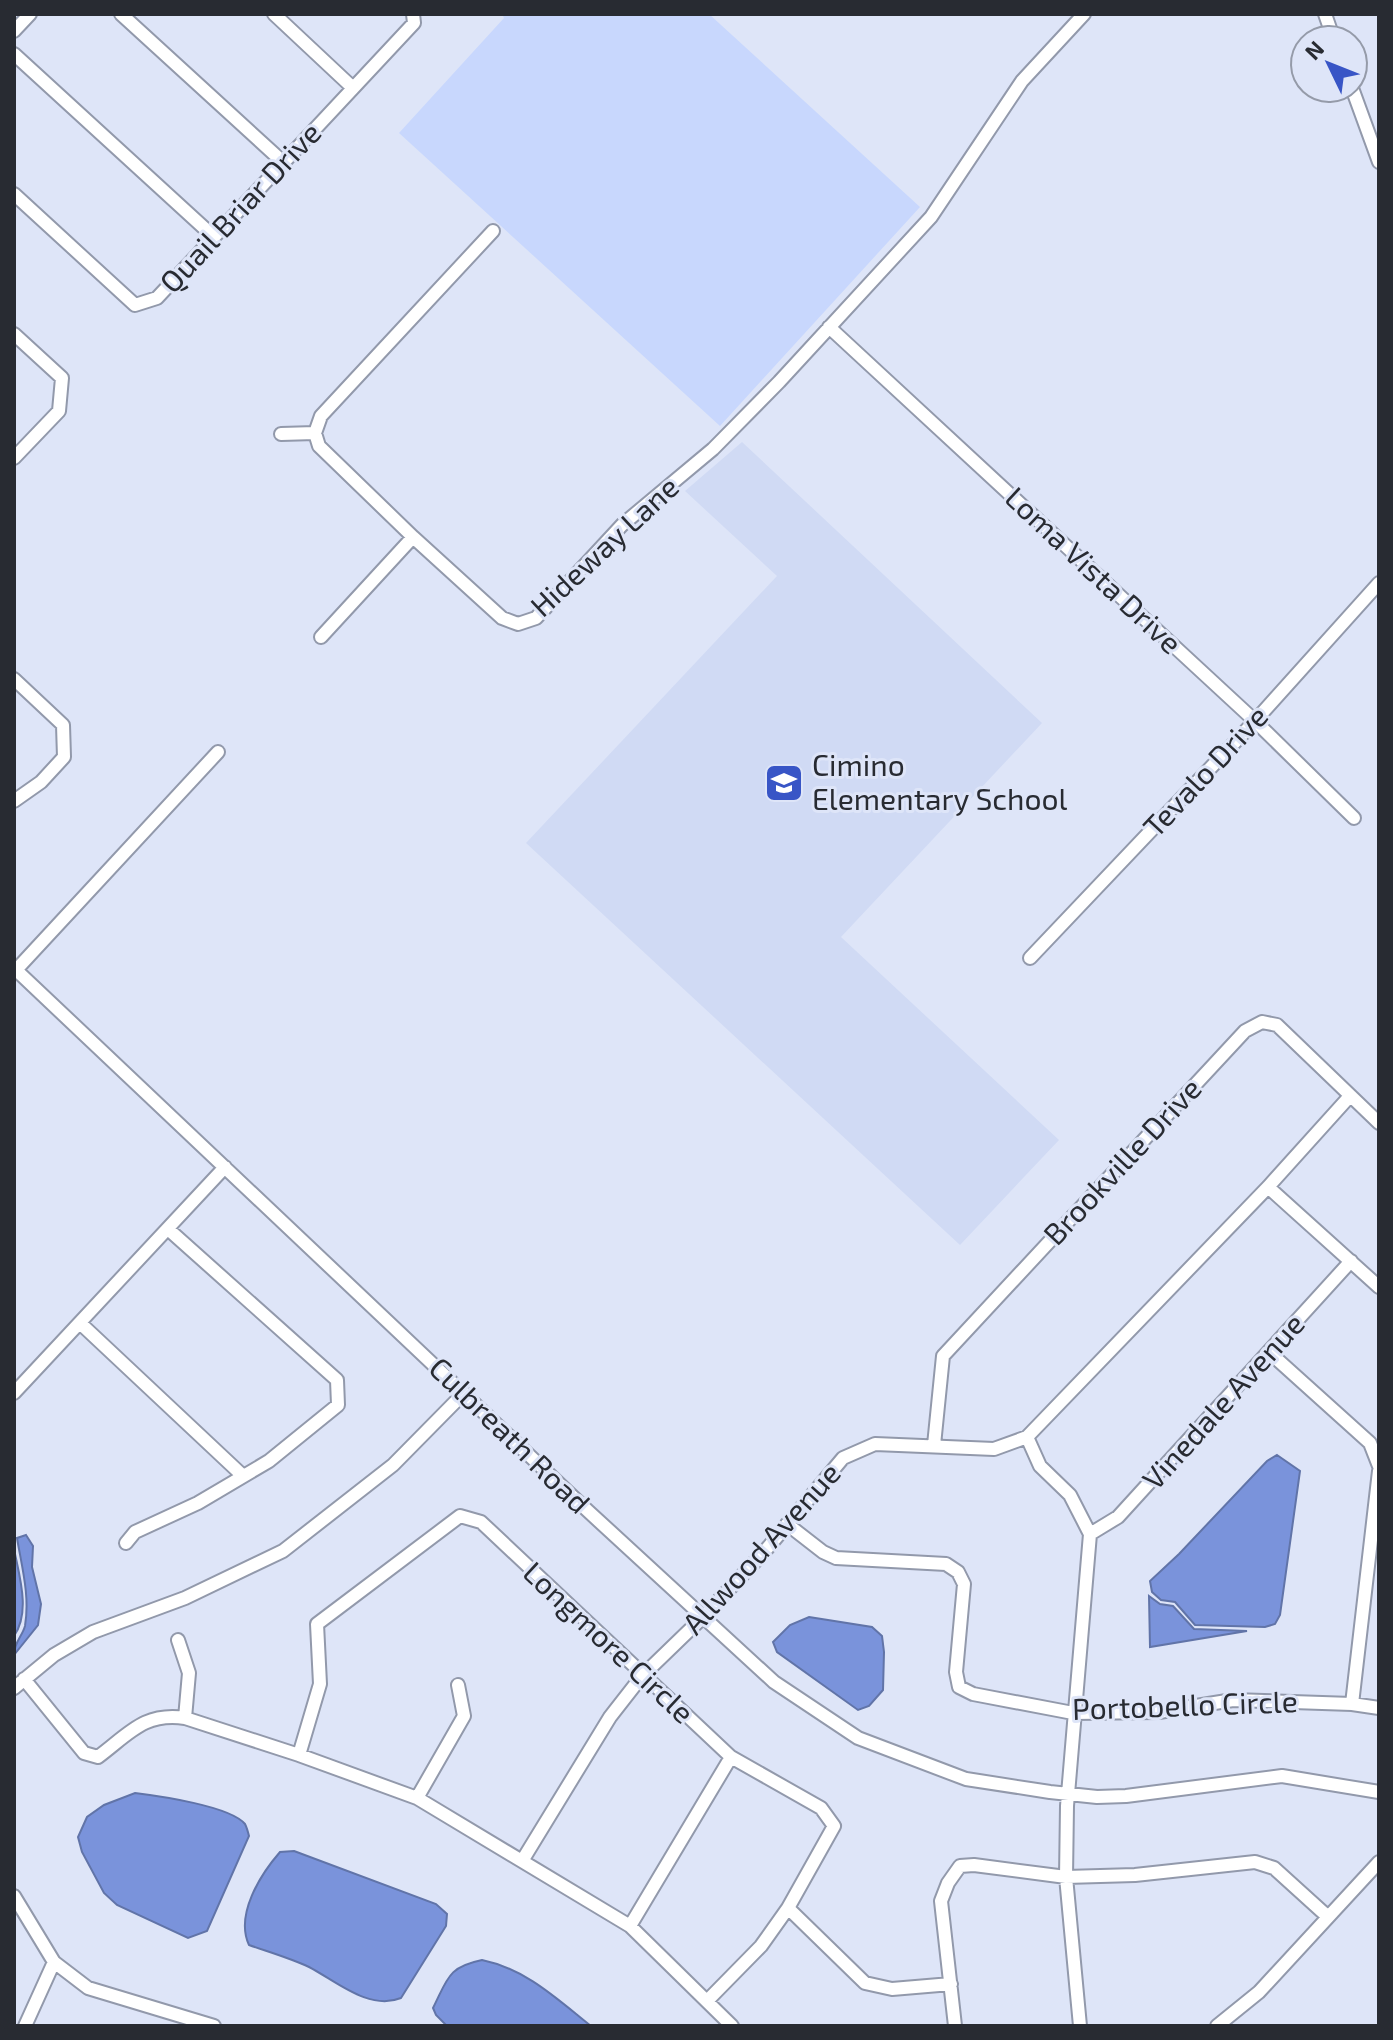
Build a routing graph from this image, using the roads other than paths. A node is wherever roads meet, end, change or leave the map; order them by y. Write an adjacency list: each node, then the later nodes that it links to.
1 (30, 14): 6 (street)
2 (121, 14): 11 (street)
3 (274, 14): 8 (street)
4 (413, 14): 8 (street, Quail Briar Drive)
5 (1084, 14): 15 (street, Hideway Lane)
6 (14, 31)
7 (14, 54): 14 (street)
8 (353, 88): 11 (street, Quail Briar Drive)
9 (1358, 104): 10 (street)
10 (1379, 162)
11 (284, 163): 14 (street, Quail Briar Drive)
12 (14, 194): 14 (street, Quail Briar Drive)
13 (493, 231): 17 (street)
14 (214, 237)
15 (829, 327): 20 (street, Hideway Lane); 24 (street, Loma Vista Drive)
16 (14, 334): 19 (street)
17 (315, 433): 18 (street); 20 (street, Hideway Lane)
18 (281, 434)
19 (14, 458)
20 (413, 537): 22 (street)
21 (1379, 583): 24 (street, Tevalo Drive)
22 (321, 637)
23 (14, 679): 26 (street)
24 (1255, 721): 27 (street, Loma Vista Drive); 28 (street, Tevalo Drive)
25 (218, 752): 29 (street)
26 (14, 801)
27 (1354, 818)
28 (1030, 958)
29 (15, 969): 32 (street, Culbreath Road)
30 (1350, 1096): 31 (street, Brookville Drive); 33 (street, Allwood Avenue); 42 (street, Brookville Drive)
31 (1379, 1123)
32 (225, 1167): 34 (street); 40 (street, Culbreath Road)
33 (1268, 1187): 35 (street); 41 (street, Allwood Avenue)
34 (168, 1229): 37 (street); 44 (street)
35 (1351, 1261): 36 (street); 38 (street, Vinedale Avenue)
36 (1379, 1287)
37 (80, 1323): 39 (street); 44 (street)
38 (1270, 1353): 43 (street); 46 (street, Vinedale Avenue)
39 (14, 1393)
40 (464, 1393): 48 (street, Culbreath Road); 51 (street)
41 (1027, 1437): 42 (street, Allwood Avenue); 46 (street)
42 (934, 1445): 45 (street, Allwood Avenue)
43 (1379, 1468): 53 (street)
44 (242, 1475): 47 (street)
45 (787, 1524): 48 (street, Allwood Avenue); 55 (street, Portobello Circle)
46 (1090, 1534): 55 (street)
47 (126, 1543)
48 (703, 1617): 50 (street, Allwood Avenue); 60 (street, Culbreath Road)
49 (178, 1640): 56 (street)
50 (642, 1676): 57 (street, Longmore Circle); 58 (street, Longmore Circle); 62 (street, Allwood Avenue)
51 (19, 1684): 56 (street)
52 (458, 1685): 61 (street)
53 (1352, 1704): 54 (street, Portobello Circle); 55 (street, Portobello Circle)
54 (1379, 1708)
55 (1073, 1713): 60 (street)
56 (185, 1718): 57 (street)
57 (299, 1755): 61 (street)
58 (731, 1757): 66 (street, Longmore Circle); 68 (street)
59 (1379, 1792): 60 (street, Culbreath Road)
60 (1068, 1793): 64 (street)
61 (417, 1798): 62 (street)
62 (522, 1861): 68 (street)
63 (1379, 1862): 67 (street)
64 (1066, 1877): 67 (street); 70 (street); 76 (street)
65 (14, 1896): 69 (street)
66 (788, 1908): 70 (street); 71 (street, Longmore Circle)
67 (1327, 1916): 77 (street)
68 (630, 1926): 71 (street)
69 (54, 1962): 72 (street); 73 (street)
70 (951, 1984): 75 (street)
71 (707, 2001): 74 (street)
72 (25, 2026)
73 (214, 2026)
74 (732, 2026)
75 (955, 2026)
76 (1080, 2026)
77 (1217, 2026)

